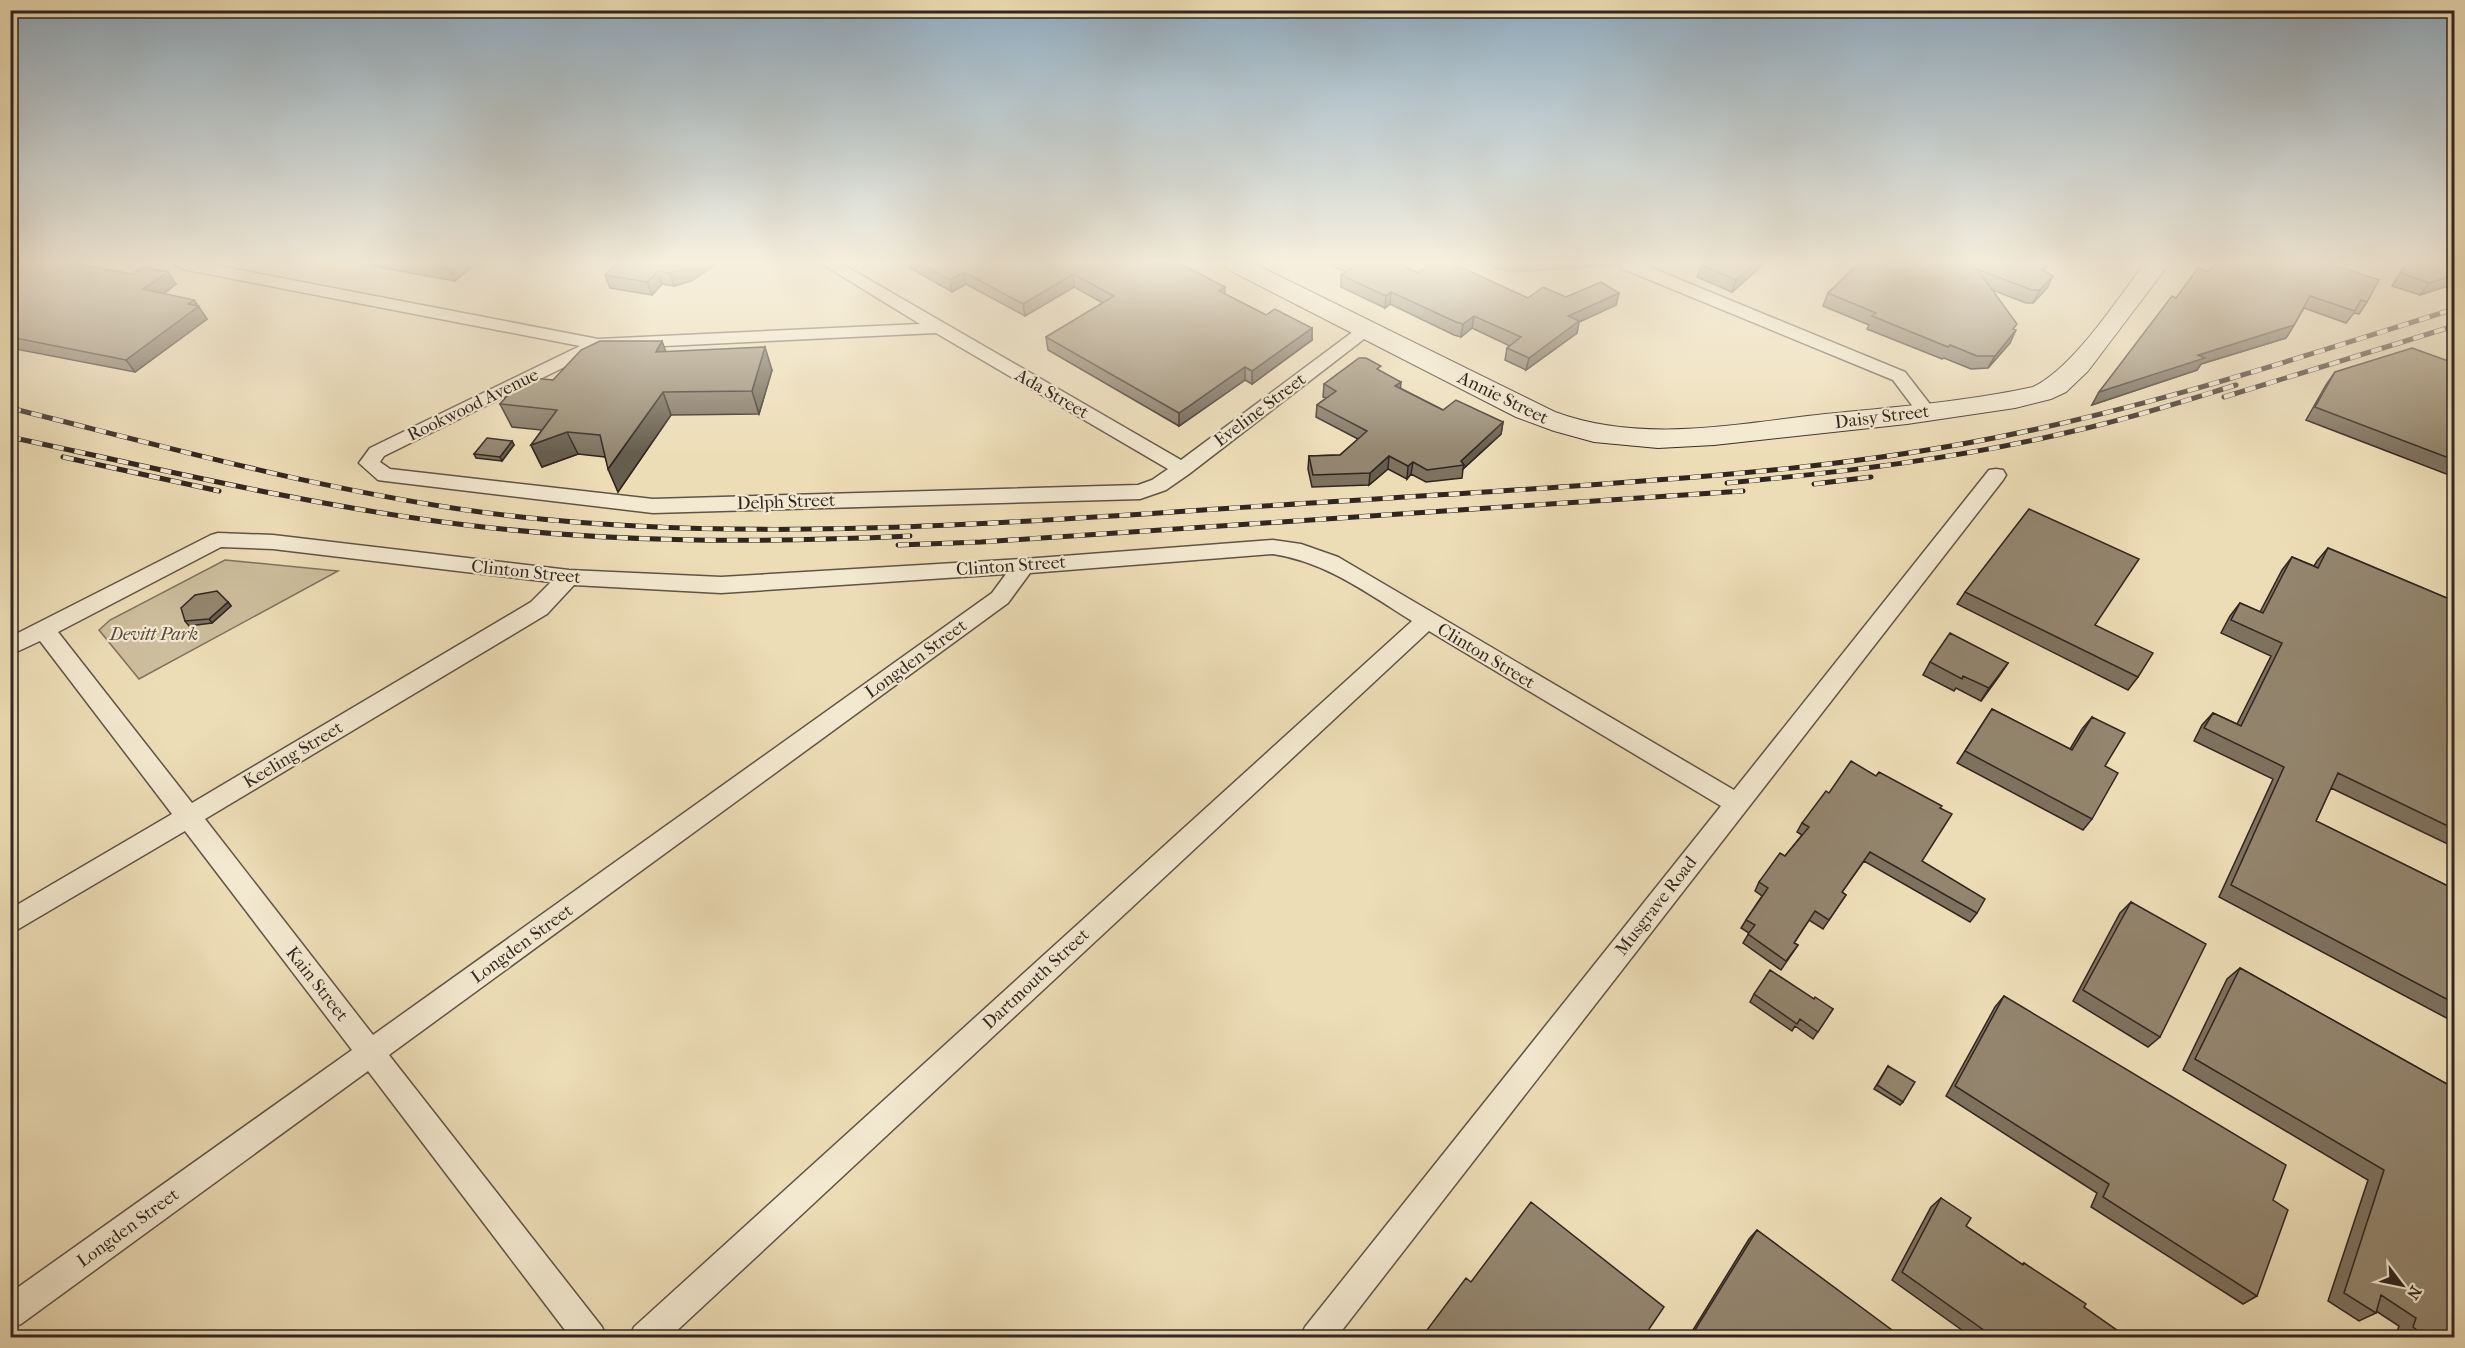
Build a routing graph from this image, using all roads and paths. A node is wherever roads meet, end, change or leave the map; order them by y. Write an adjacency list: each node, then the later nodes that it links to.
1 (509, 327): 7 (street)
2 (1364, 327): 6 (street, Annie Street)
3 (1779, 327): 8 (street)
4 (2108, 327): 8 (street, Daisy Street)
5 (939, 328): 7 (street); 10 (street, Ada Street)
6 (1368, 329): 9 (street, Annie Street); 10 (street, Eveline Street)
7 (598, 344): 11 (street, Rookwood Avenue)
8 (1928, 412): 9 (street, Daisy Street)
9 (1722, 435)
10 (1182, 469): 11 (street, Delph Street)
11 (385, 475)
12 (1996, 475): 18 (street, Musgrave Road)
13 (1024, 566): 14 (street, Clinton Street); 15 (street, Clinton Street); 21 (street, Longden Street)
14 (569, 577): 16 (street, Clinton Street); 19 (street, Keeling Street)
15 (1426, 621): 18 (street, Clinton Street); 24 (street, Dartmouth Street)
16 (44, 630): 17 (street); 19 (street, Kain Street)
17 (10, 647)
18 (1737, 804): 25 (street, Musgrave Road)
19 (189, 817): 20 (street, Keeling Street); 21 (street, Kain Street)
20 (10, 923)
21 (371, 1053): 22 (street, Longden Street); 23 (street, Kain Street)
22 (10, 1313)
23 (591, 1338)
24 (645, 1338)
25 (1316, 1338)

